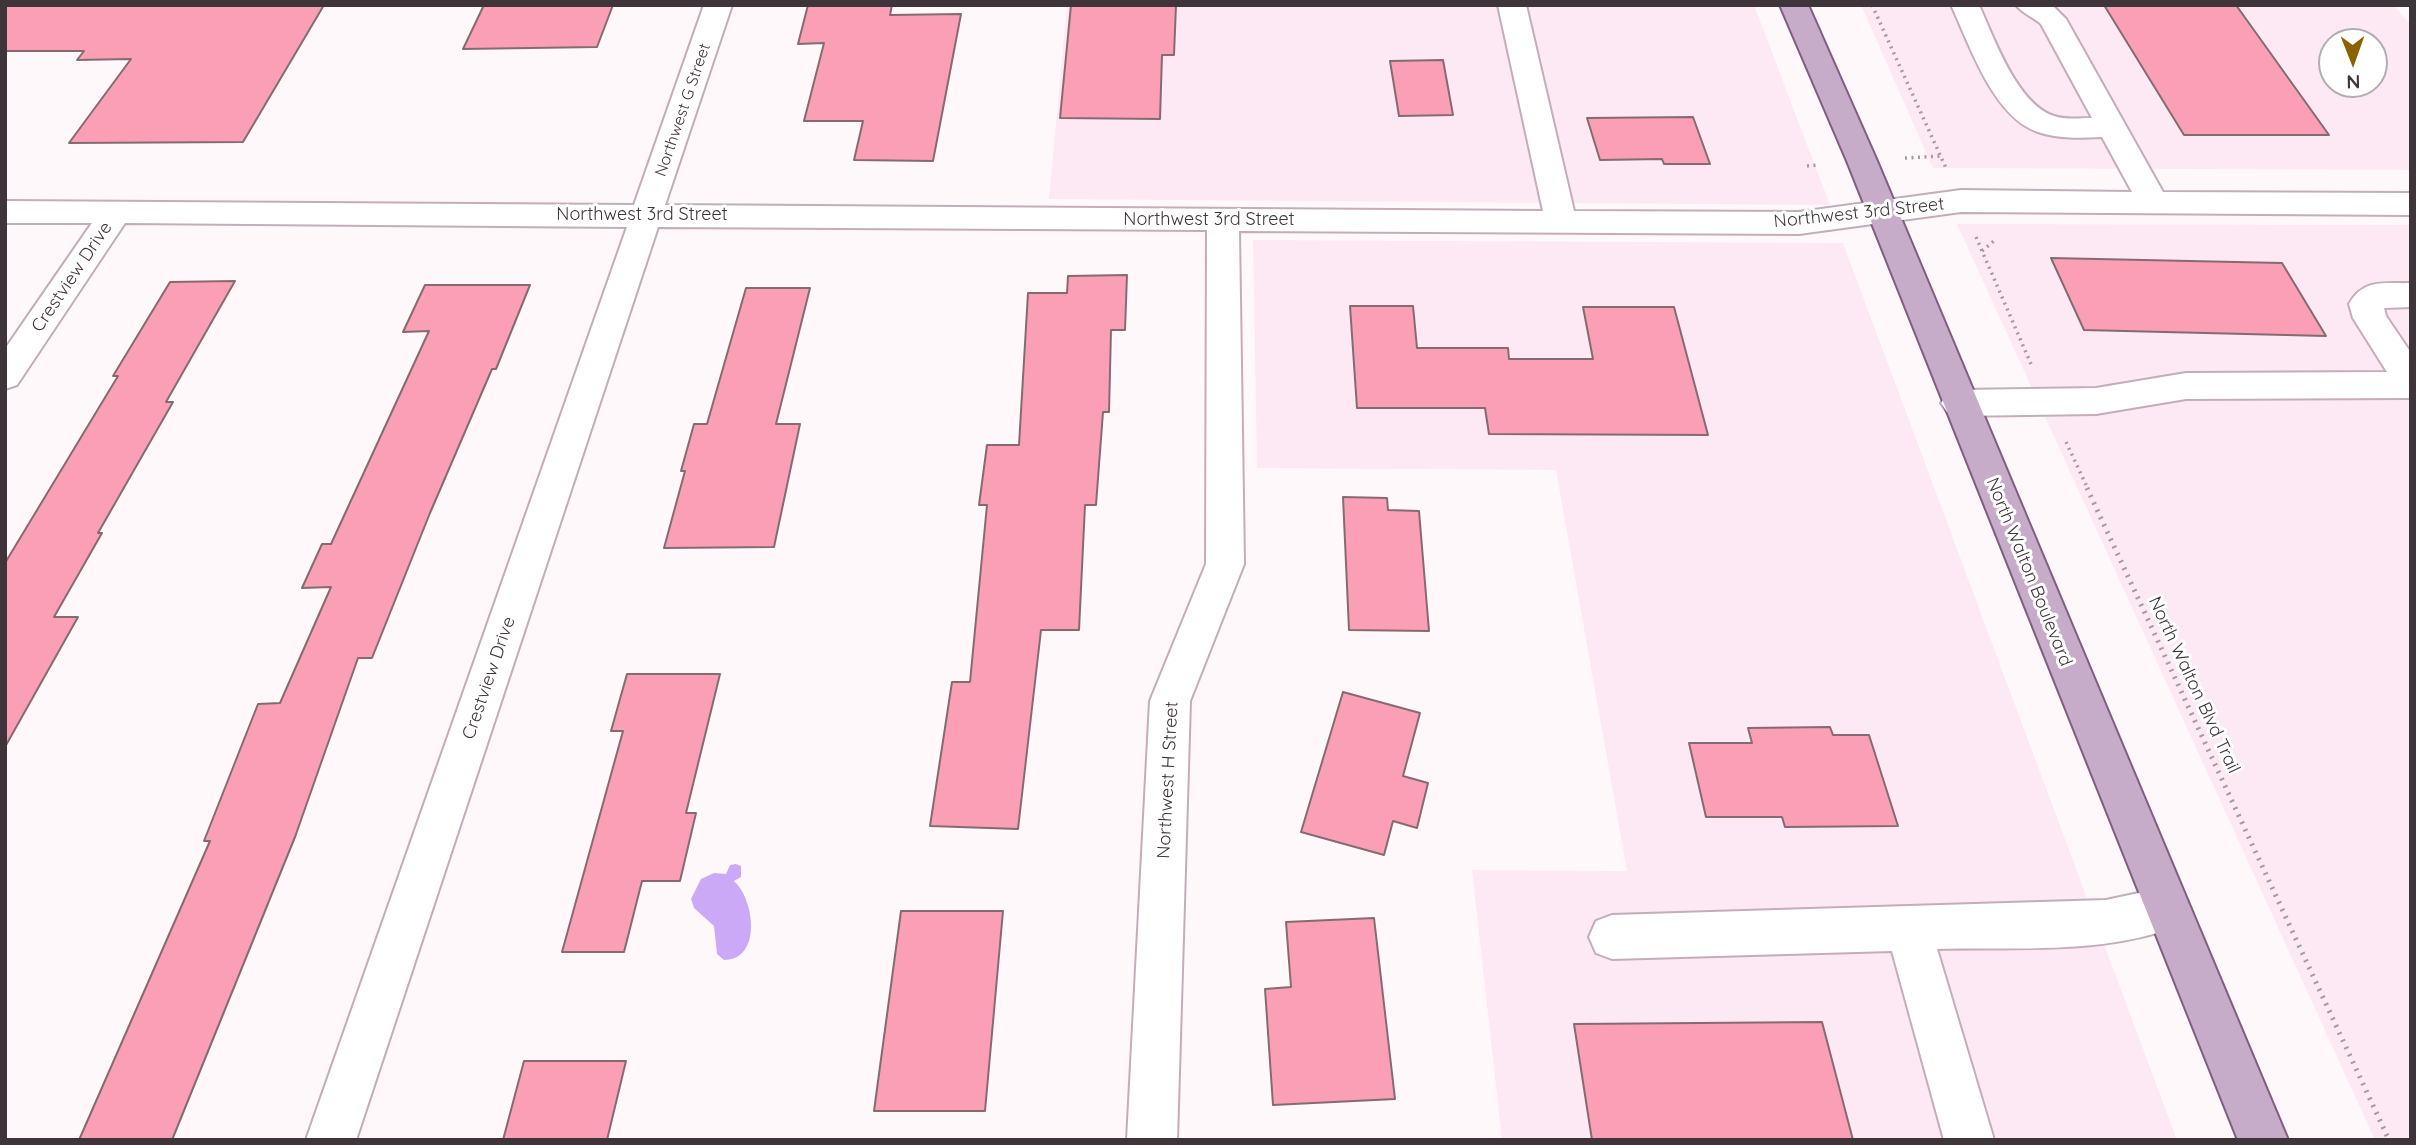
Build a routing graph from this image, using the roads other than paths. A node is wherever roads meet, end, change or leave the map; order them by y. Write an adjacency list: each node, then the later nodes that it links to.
1 (718, 5): 12 (street, Northwest G Street)
2 (1512, 5): 14 (street)
3 (1794, 5): 10 (main road, North Walton Boulevard)
4 (1965, 5): 6 (street)
5 (2030, 5): 6 (street)
6 (2112, 127): 7 (street)
7 (2154, 202): 8 (street, Northwest 3rd Street); 10 (street, Northwest 3rd Street)
8 (2411, 204)
9 (5, 212): 11 (street, Northwest 3rd Street)
10 (1881, 212): 14 (street, Northwest 3rd Street); 18 (main road, North Walton Boulevard)
11 (116, 213): 12 (street, Northwest 3rd Street); 16 (street, Crestview Drive)
12 (648, 215): 13 (street, Northwest 3rd Street); 22 (street, Crestview Drive)
13 (1223, 220): 14 (street, Northwest 3rd Street); 23 (street, Northwest H Street)
14 (1561, 222)
15 (2411, 295): 17 (street)
16 (5, 376)
17 (2411, 383): 18 (street)
18 (1959, 402): 19 (main road, North Walton Boulevard)
19 (2167, 909): 20 (street); 25 (main road, North Walton Boulevard)
20 (1908, 927): 21 (street); 24 (street)
21 (1612, 937)
22 (331, 1140)
23 (1152, 1140)
24 (1969, 1140)
25 (2263, 1140)

